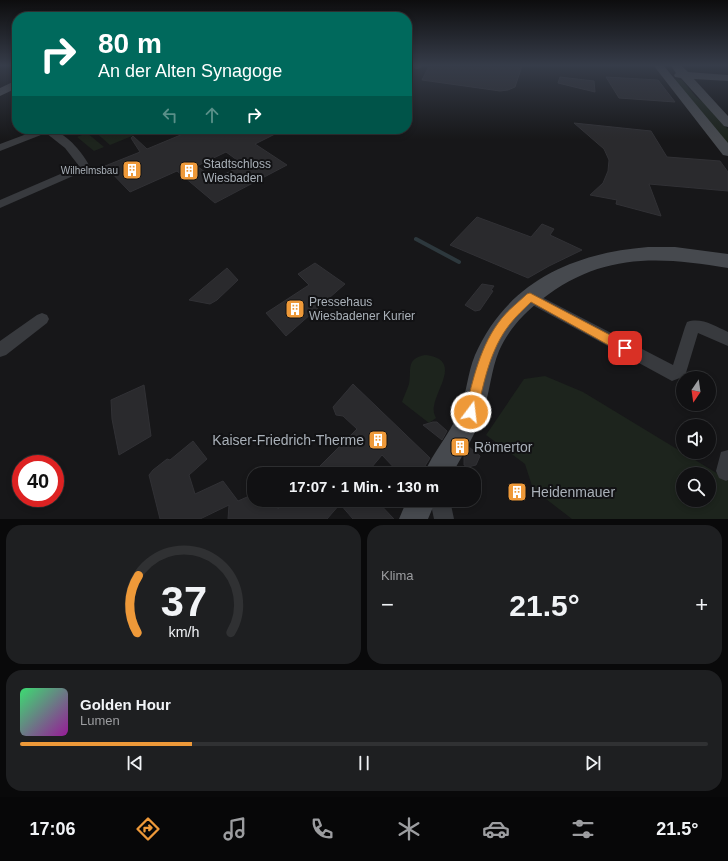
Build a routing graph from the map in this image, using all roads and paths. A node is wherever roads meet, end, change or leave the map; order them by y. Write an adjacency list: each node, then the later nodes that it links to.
1 (679, 90): 7 (street)
2 (698, 90): 3 (street)
3 (728, 123)
4 (35, 134): 6 (street)
5 (53, 134): 8 (street)
6 (0, 148)
7 (728, 152)
8 (0, 204)
9 (722, 260): 10 (street)
10 (530, 296): 12 (street); 14 (street)
11 (42, 319): 13 (street)
12 (728, 339)
13 (0, 350)
14 (441, 467)
15 (419, 507): 17 (street)
16 (442, 507): 18 (street)
17 (413, 519)
18 (444, 519)

